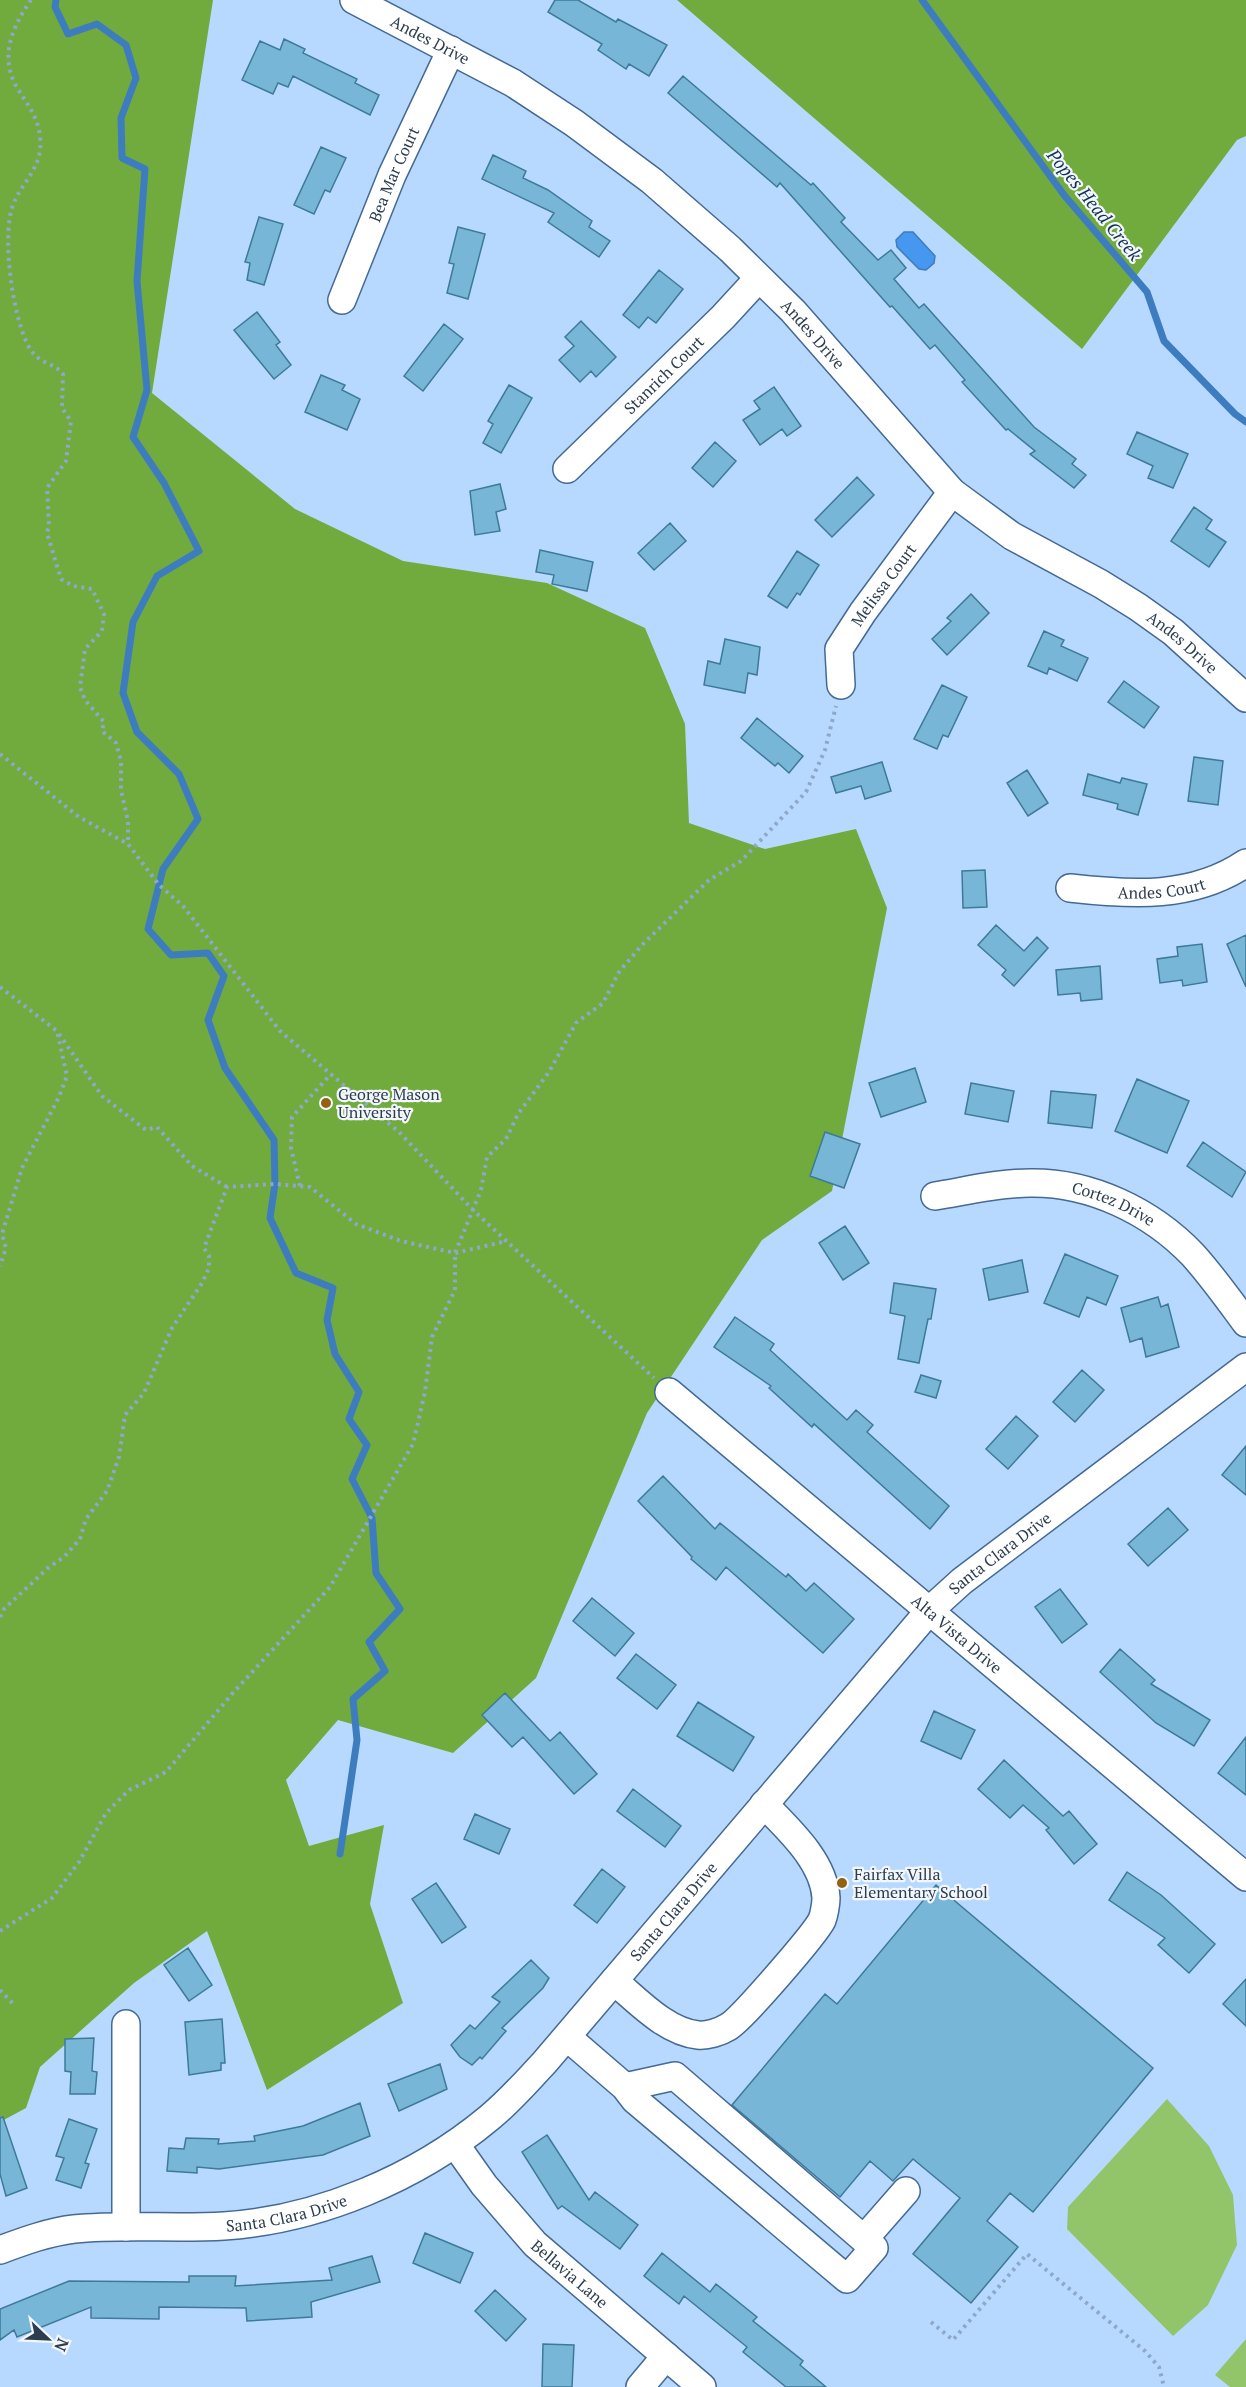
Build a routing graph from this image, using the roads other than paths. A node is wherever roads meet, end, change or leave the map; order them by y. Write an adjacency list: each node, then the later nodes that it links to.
1 (354, 0): 2 (street, Andes Drive)
2 (451, 50): 3 (street, Andes Drive); 4 (street, Bea Mar Court)
3 (758, 279): 5 (street, Stanrich Court); 6 (street, Andes Drive)
4 (342, 300)
5 (567, 469)
6 (952, 492): 7 (street, Melissa Court); 8 (street, Andes Drive)
7 (841, 685)
8 (1246, 698)
9 (1246, 863): 10 (street, Andes Court)
10 (1071, 888)
11 (935, 1196): 12 (street, Cortez Drive)
12 (1246, 1323)
13 (1246, 1367): 15 (street, Santa Clara Drive)
14 (669, 1392): 15 (street, Alta Vista Drive)
15 (930, 1610): 16 (street, Santa Clara Drive); 17 (street, Alta Vista Drive)
16 (764, 1804): 18 (street, Santa Clara Drive); 18 (street)
17 (1246, 1877)
18 (614, 1981): 20 (street, Santa Clara Drive)
19 (126, 2024): 24 (street)
20 (567, 2037): 21 (street); 22 (street, Santa Clara Drive)
21 (626, 2087): 26 (street); 26 (street)
22 (456, 2144): 24 (street, Santa Clara Drive); 27 (street, Bellavia Lane)
23 (906, 2191): 26 (street)
24 (126, 2227): 25 (street, Santa Clara Drive)
25 (0, 2250)
26 (862, 2252)
27 (666, 2356): 28 (street); 29 (street, Bellavia Lane)
28 (640, 2387)
29 (702, 2387)

